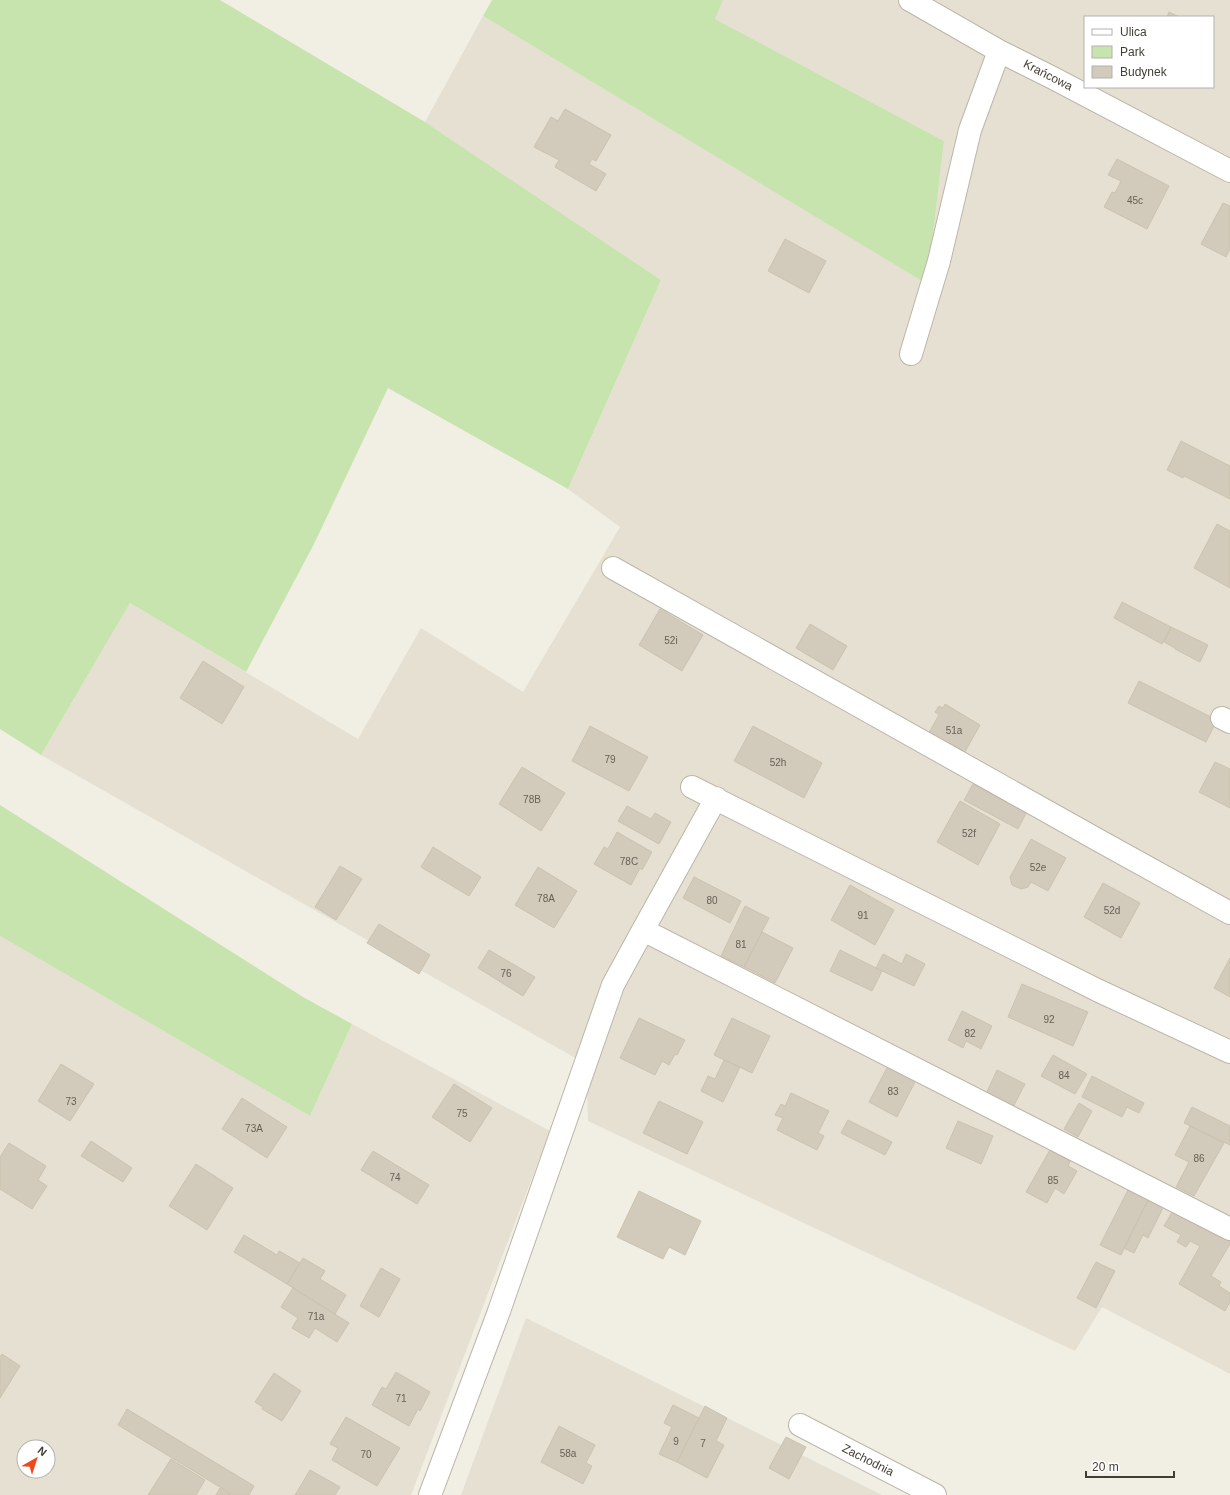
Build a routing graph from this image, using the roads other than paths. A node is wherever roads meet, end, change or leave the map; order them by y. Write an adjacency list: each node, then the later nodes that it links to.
1 (910, 0): 2 (street, Krańcowa)
2 (999, 51): 3 (street, Krańcowa); 4 (street)
3 (1230, 171)
4 (911, 354)
5 (613, 568): 8 (street)
6 (692, 787): 7 (street)
7 (716, 798): 9 (street); 10 (street)
8 (1230, 913)
9 (643, 930): 11 (street); 13 (street)
10 (1230, 1052)
11 (1230, 1229)
12 (800, 1425): 14 (street, Zachodnia)
13 (430, 1495)
14 (935, 1495)

